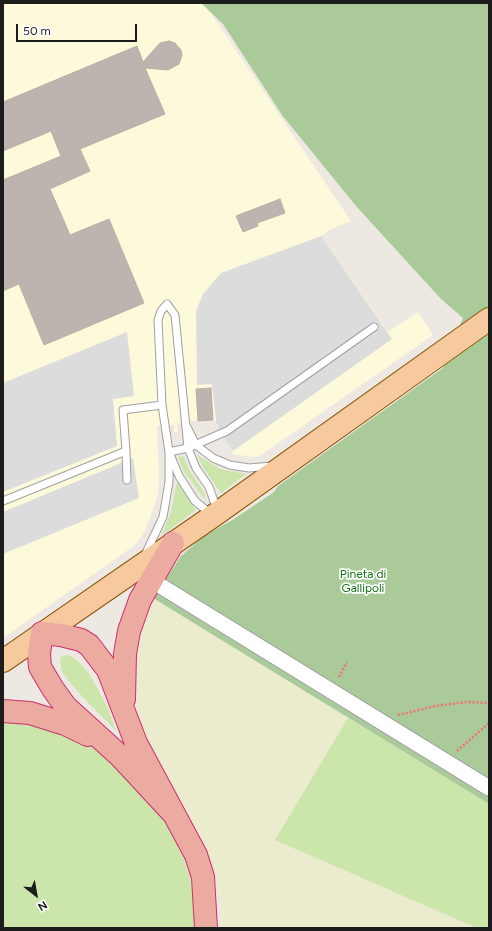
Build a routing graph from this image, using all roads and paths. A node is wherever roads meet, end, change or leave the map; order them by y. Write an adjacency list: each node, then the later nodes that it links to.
1 (489, 319): 9 (main road)
2 (374, 327): 5 (lane)
3 (162, 405): 4 (lane); 7 (lane); 8 (lane)
4 (184, 421): 5 (lane); 6 (lane)
5 (196, 445): 6 (lane); 9 (lane)
6 (188, 448): 8 (lane); 12 (lane)
7 (126, 451): 10 (lane); 11 (lane)
8 (169, 452): 12 (lane); 14 (lane)
9 (284, 465): 12 (main road)
10 (127, 480)
11 (3, 502)
12 (216, 514): 13 (main road)
13 (173, 543): 14 (highway)
14 (146, 573): 15 (main road); 18 (highway); 20 (street)
15 (42, 633): 16 (main road); 18 (highway); 22 (highway)
16 (3, 661)
17 (489, 703): 20 (path)
18 (125, 710): 25 (highway)
19 (3, 711): 22 (highway)
20 (378, 721): 23 (street)
21 (489, 724): 23 (path)
22 (120, 756): 25 (highway)
23 (444, 762): 24 (street)
24 (489, 788)
25 (171, 811): 26 (highway)
26 (206, 928)

